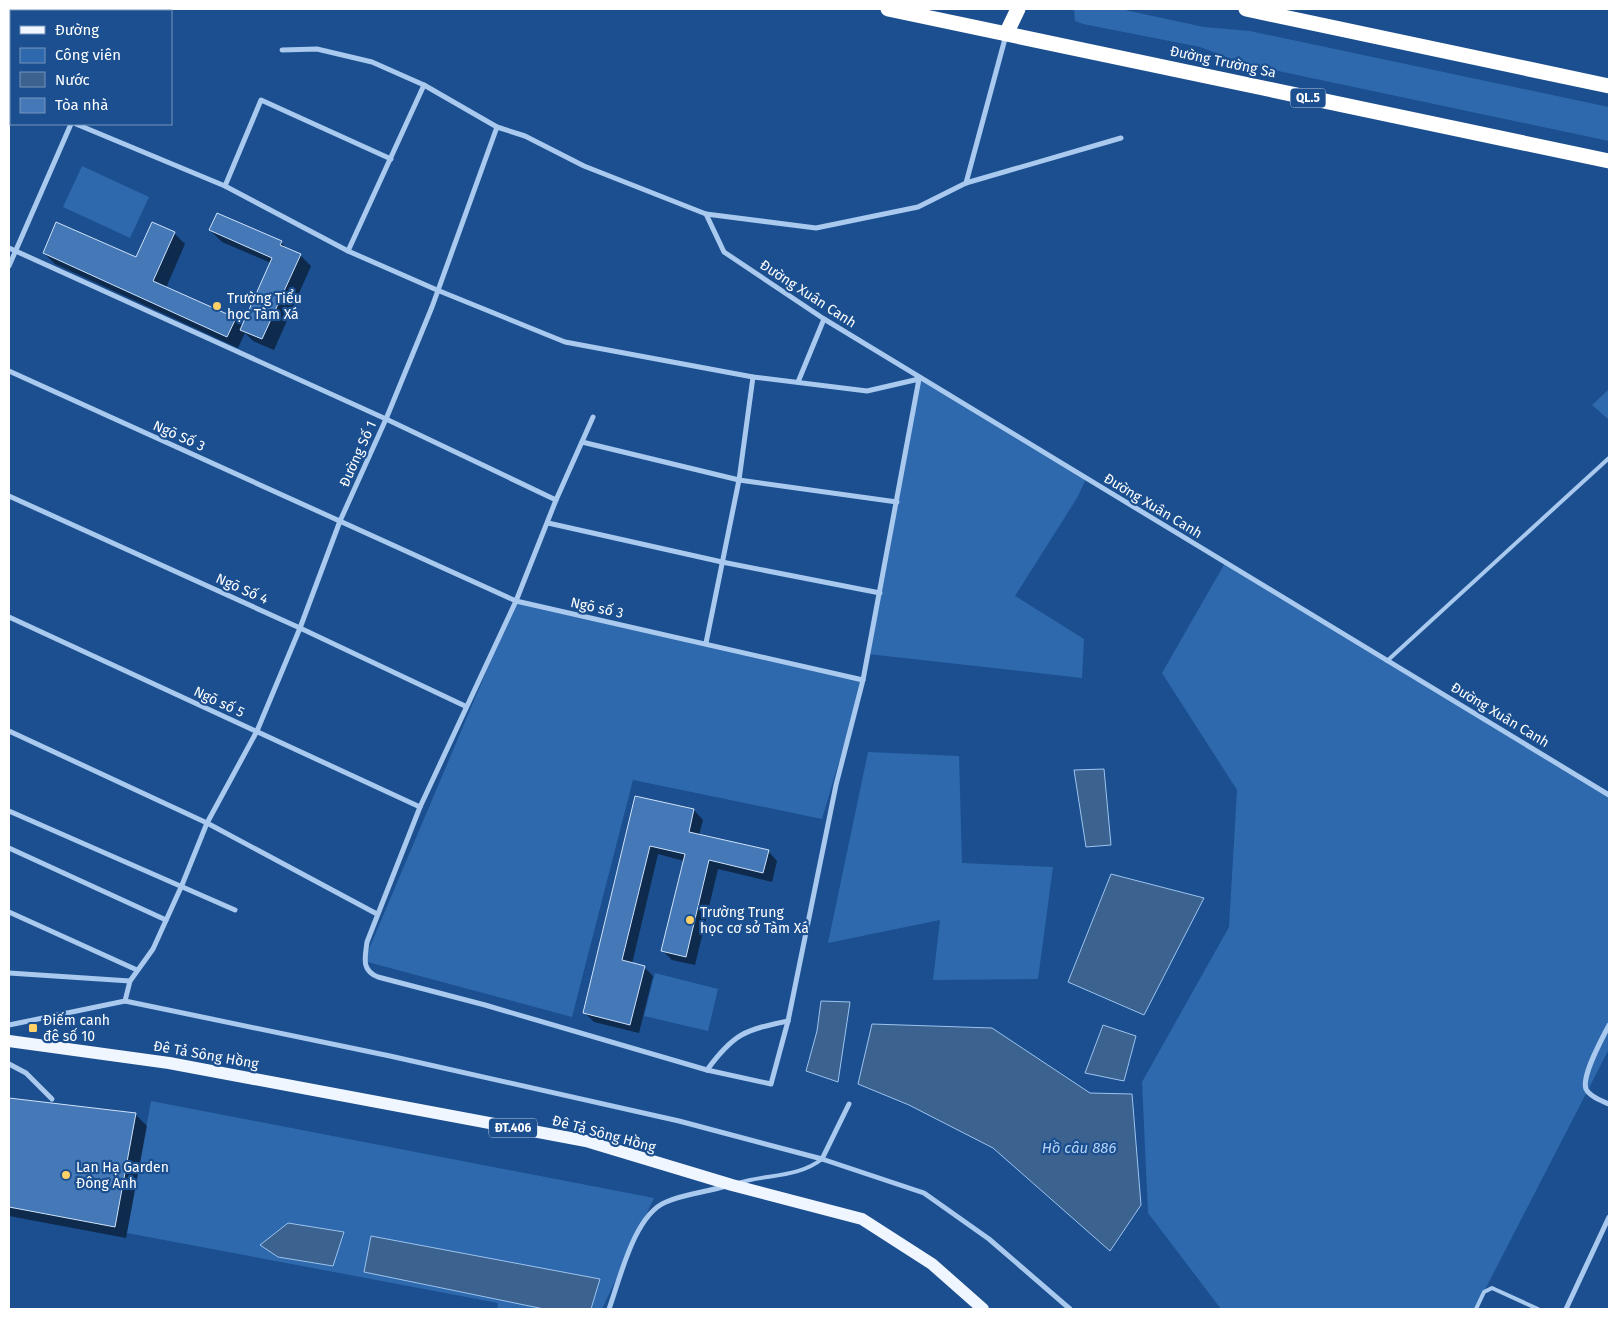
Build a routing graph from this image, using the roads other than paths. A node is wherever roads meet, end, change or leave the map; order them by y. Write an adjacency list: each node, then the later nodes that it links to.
1 (888, 9): 5 (highway, Đường Trường Sa / QL.5)
2 (1004, 9): 5 (highway)
3 (1018, 9): 5 (highway)
4 (1246, 9): 8 (highway)
5 (1007, 32): 14 (highway, Đường Trường Sa / QL.5); 15 (street)
6 (282, 50): 7 (street)
7 (424, 85): 11 (street); 13 (street)
8 (1609, 86)
9 (71, 125): 19 (street)
10 (78, 125): 16 (street)
11 (497, 127): 17 (street); 22 (street, Đường Số 1)
12 (1120, 138): 15 (street)
13 (391, 159): 16 (street); 20 (street)
14 (1609, 161)
15 (966, 183): 17 (street)
16 (225, 186): 20 (street)
17 (706, 214): 23 (street, Đường Xuân Canh)
18 (9, 248): 19 (street)
19 (15, 251): 21 (street); 29 (street)
20 (348, 251): 22 (street)
21 (9, 266)
22 (437, 290): 25 (street); 29 (street, Đường Số 1)
23 (824, 319): 26 (street, Đường Xuân Canh); 27 (street)
24 (9, 371): 36 (street, Ngõ Số 3)
25 (753, 377): 27 (street); 32 (street)
26 (919, 378): 27 (street); 35 (street); 44 (street, Đường Xuân Canh)
27 (798, 382)
28 (594, 417): 30 (street)
29 (386, 419): 34 (street); 36 (street, Đường Số 1)
30 (582, 442): 32 (street); 34 (street)
31 (1609, 458): 44 (lane)
32 (739, 480): 35 (street); 38 (street)
33 (9, 496): 42 (street, Ngõ Số 4)
34 (556, 500): 37 (street)
35 (897, 502): 39 (street)
36 (340, 521): 40 (street, Ngõ số 3); 42 (street, Đường Số 1)
37 (548, 523): 38 (street); 40 (street)
38 (722, 562): 39 (street); 43 (street)
39 (880, 592): 45 (street)
40 (516, 601): 43 (street, Ngõ số 3); 46 (street)
41 (9, 617): 48 (street, Ngõ số 5)
42 (300, 628): 46 (street, Ngõ Số 4); 48 (street, Đường Số 1)
43 (706, 643): 45 (street, Ngõ số 3)
44 (1388, 661): 49 (street, Đường Xuân Canh)
45 (863, 680): 63 (street)
46 (465, 706): 50 (street)
47 (9, 731): 52 (street)
48 (257, 731): 50 (street, Ngõ số 5); 52 (street, Đường Số 1)
49 (1609, 795)
50 (420, 807): 57 (street)
51 (9, 811): 54 (street)
52 (207, 823): 54 (street, Đường Số 1); 57 (street)
53 (9, 848): 58 (street)
54 (182, 886): 55 (street); 58 (street, Đường Số 1)
55 (235, 910)
56 (9, 912): 59 (street)
57 (377, 914): 68 (street)
58 (166, 920): 59 (street, Đường Số 1)
59 (137, 970): 61 (street, Đường Số 1)
60 (9, 973): 61 (street)
61 (130, 981): 62 (street, Đường Số 1)
62 (125, 1001): 64 (street); 72 (street)
63 (788, 1021): 68 (street); 68 (street)
64 (9, 1024)
65 (1609, 1025): 71 (street)
66 (9, 1041): 73 (main road, Đê Tả Sông Hồng / ĐT.406)
67 (9, 1064): 69 (street)
68 (707, 1070)
69 (52, 1099)
70 (849, 1104): 72 (street)
71 (1609, 1104)
72 (822, 1159): 73 (lane); 77 (street)
73 (732, 1185): 75 (street); 76 (main road, Đê Tả Sông Hồng / ĐT.406)
74 (1609, 1217): 80 (street)
75 (609, 1309)
76 (983, 1309)
77 (1070, 1309)
78 (1476, 1309): 79 (lane)
79 (1538, 1309)
80 (1566, 1309)

